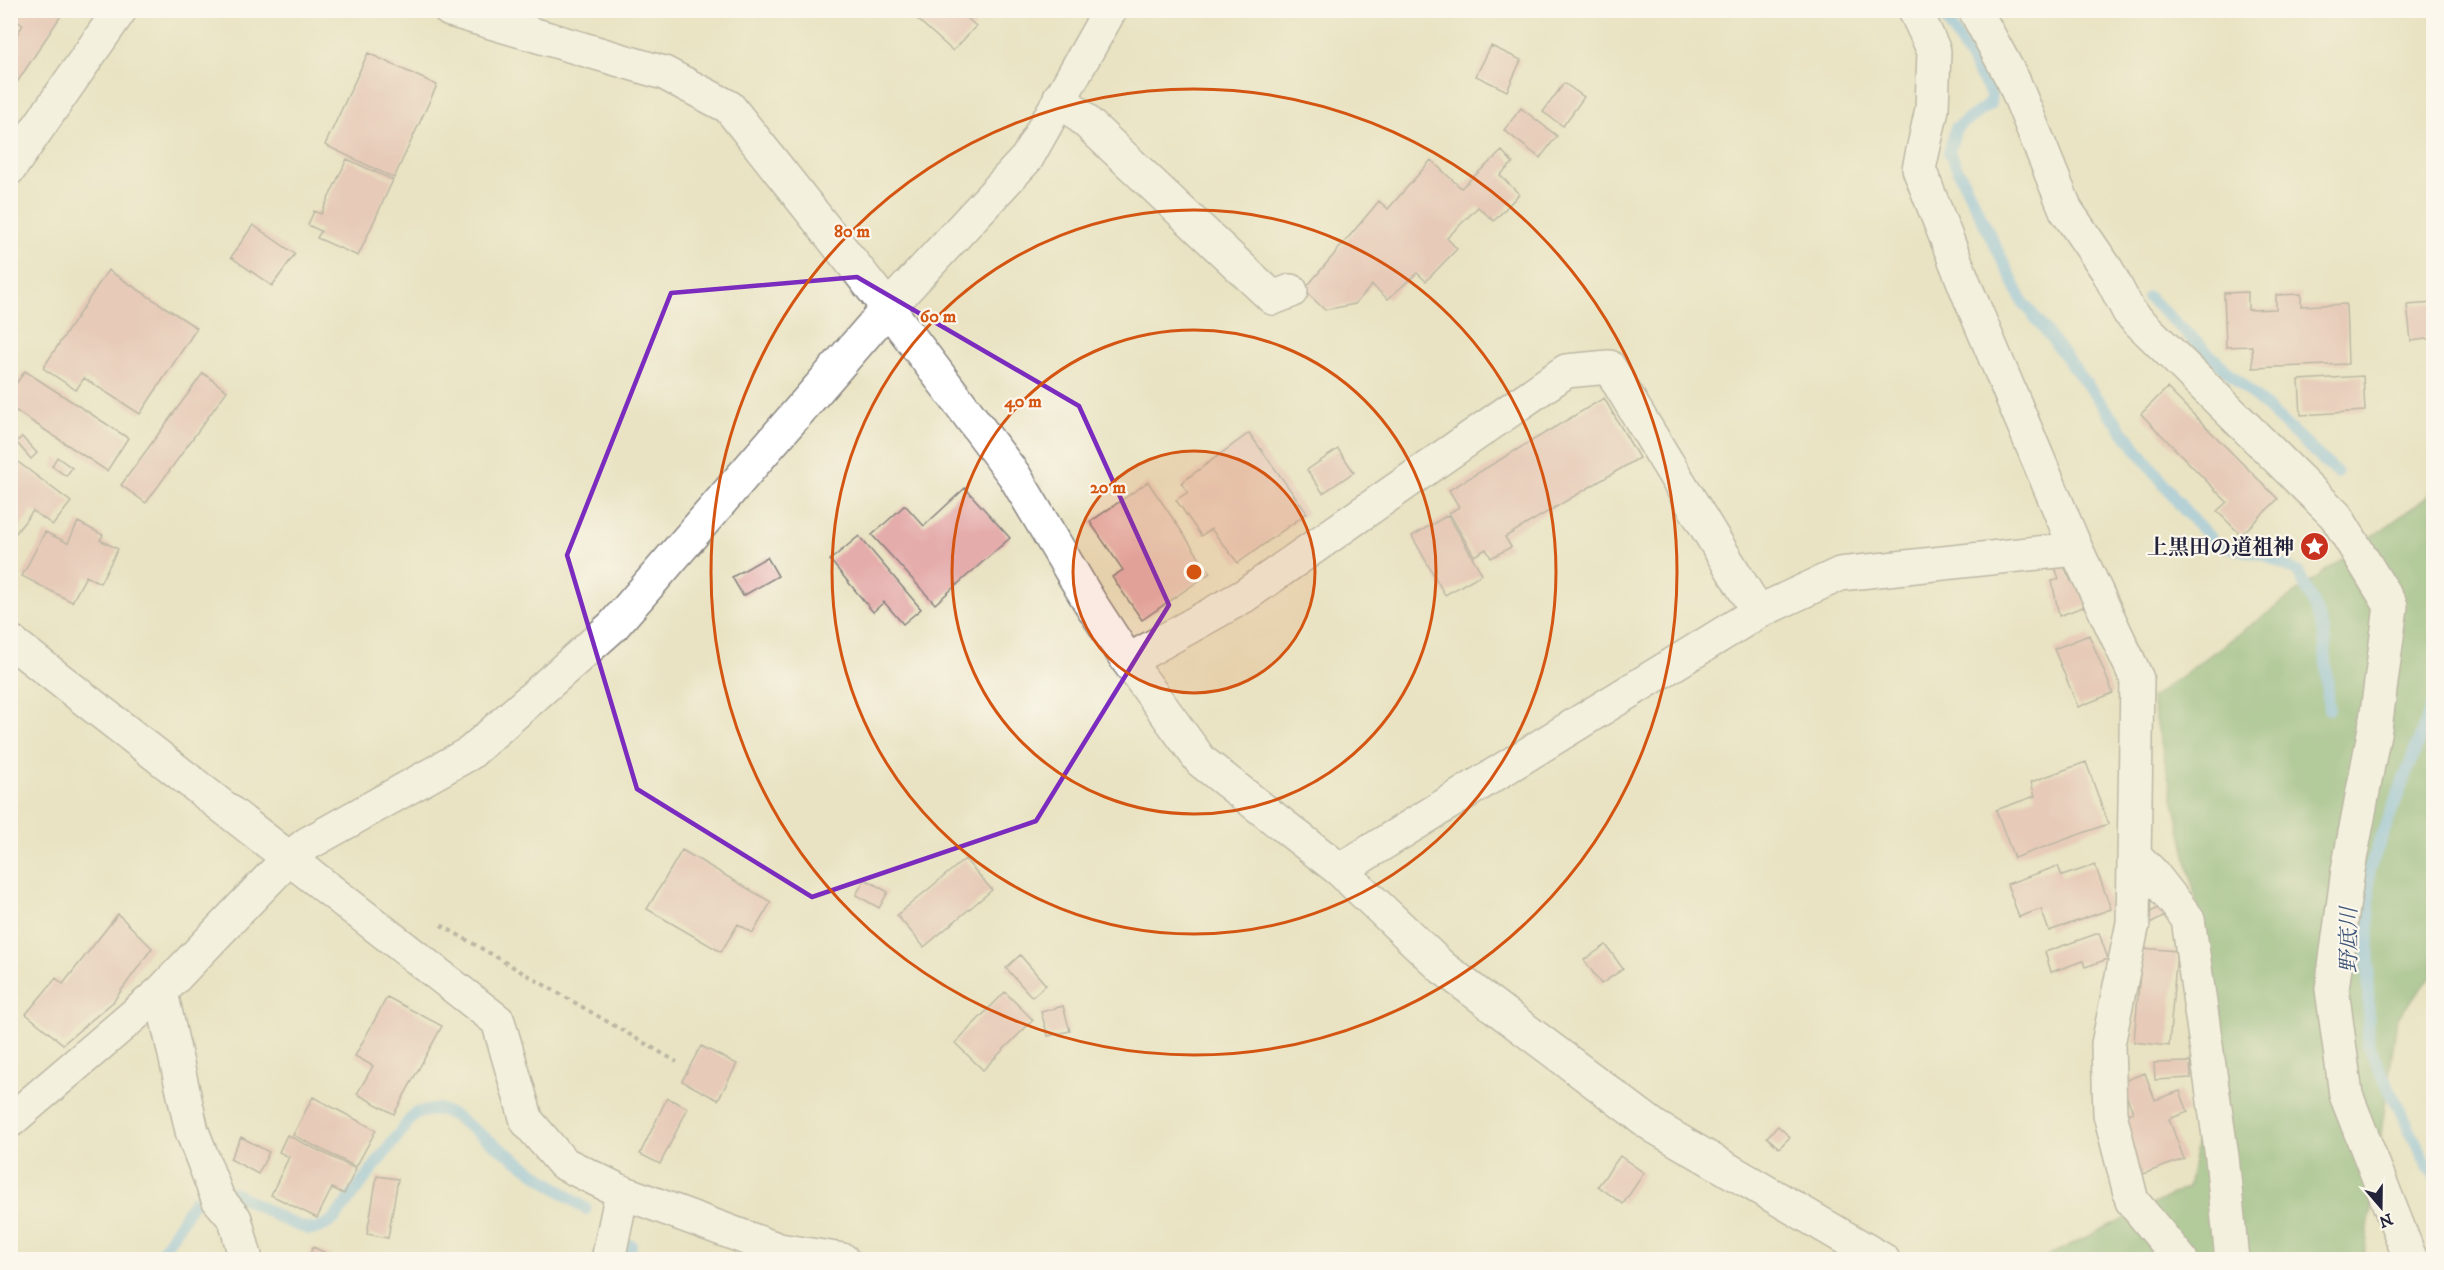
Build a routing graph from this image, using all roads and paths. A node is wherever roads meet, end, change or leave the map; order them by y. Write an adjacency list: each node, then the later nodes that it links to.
1 (120, 10): 7 (street)
2 (450, 10): 9 (street)
3 (1110, 10): 6 (street)
4 (1915, 10): 10 (street)
5 (1975, 10): 28 (street)
6 (1060, 97): 8 (street); 9 (street)
7 (10, 168)
8 (1290, 291)
9 (888, 308): 13 (street); 15 (street)
10 (2076, 549): 11 (street); 14 (street)
11 (1758, 612): 13 (street); 16 (street)
12 (10, 641): 15 (street)
13 (1128, 661): 16 (street)
14 (2134, 855): 26 (street); 27 (street)
15 (288, 859): 18 (street); 21 (street)
16 (1340, 870): 25 (street)
17 (435, 922): 19 (path)
18 (161, 992): 20 (street); 22 (street)
19 (677, 1062)
20 (10, 1121)
21 (622, 1192): 23 (street); 24 (street)
22 (246, 1260)
23 (608, 1260)
24 (843, 1260)
25 (1883, 1260)
26 (2181, 1260)
27 (2232, 1260)
28 (2411, 1260)

